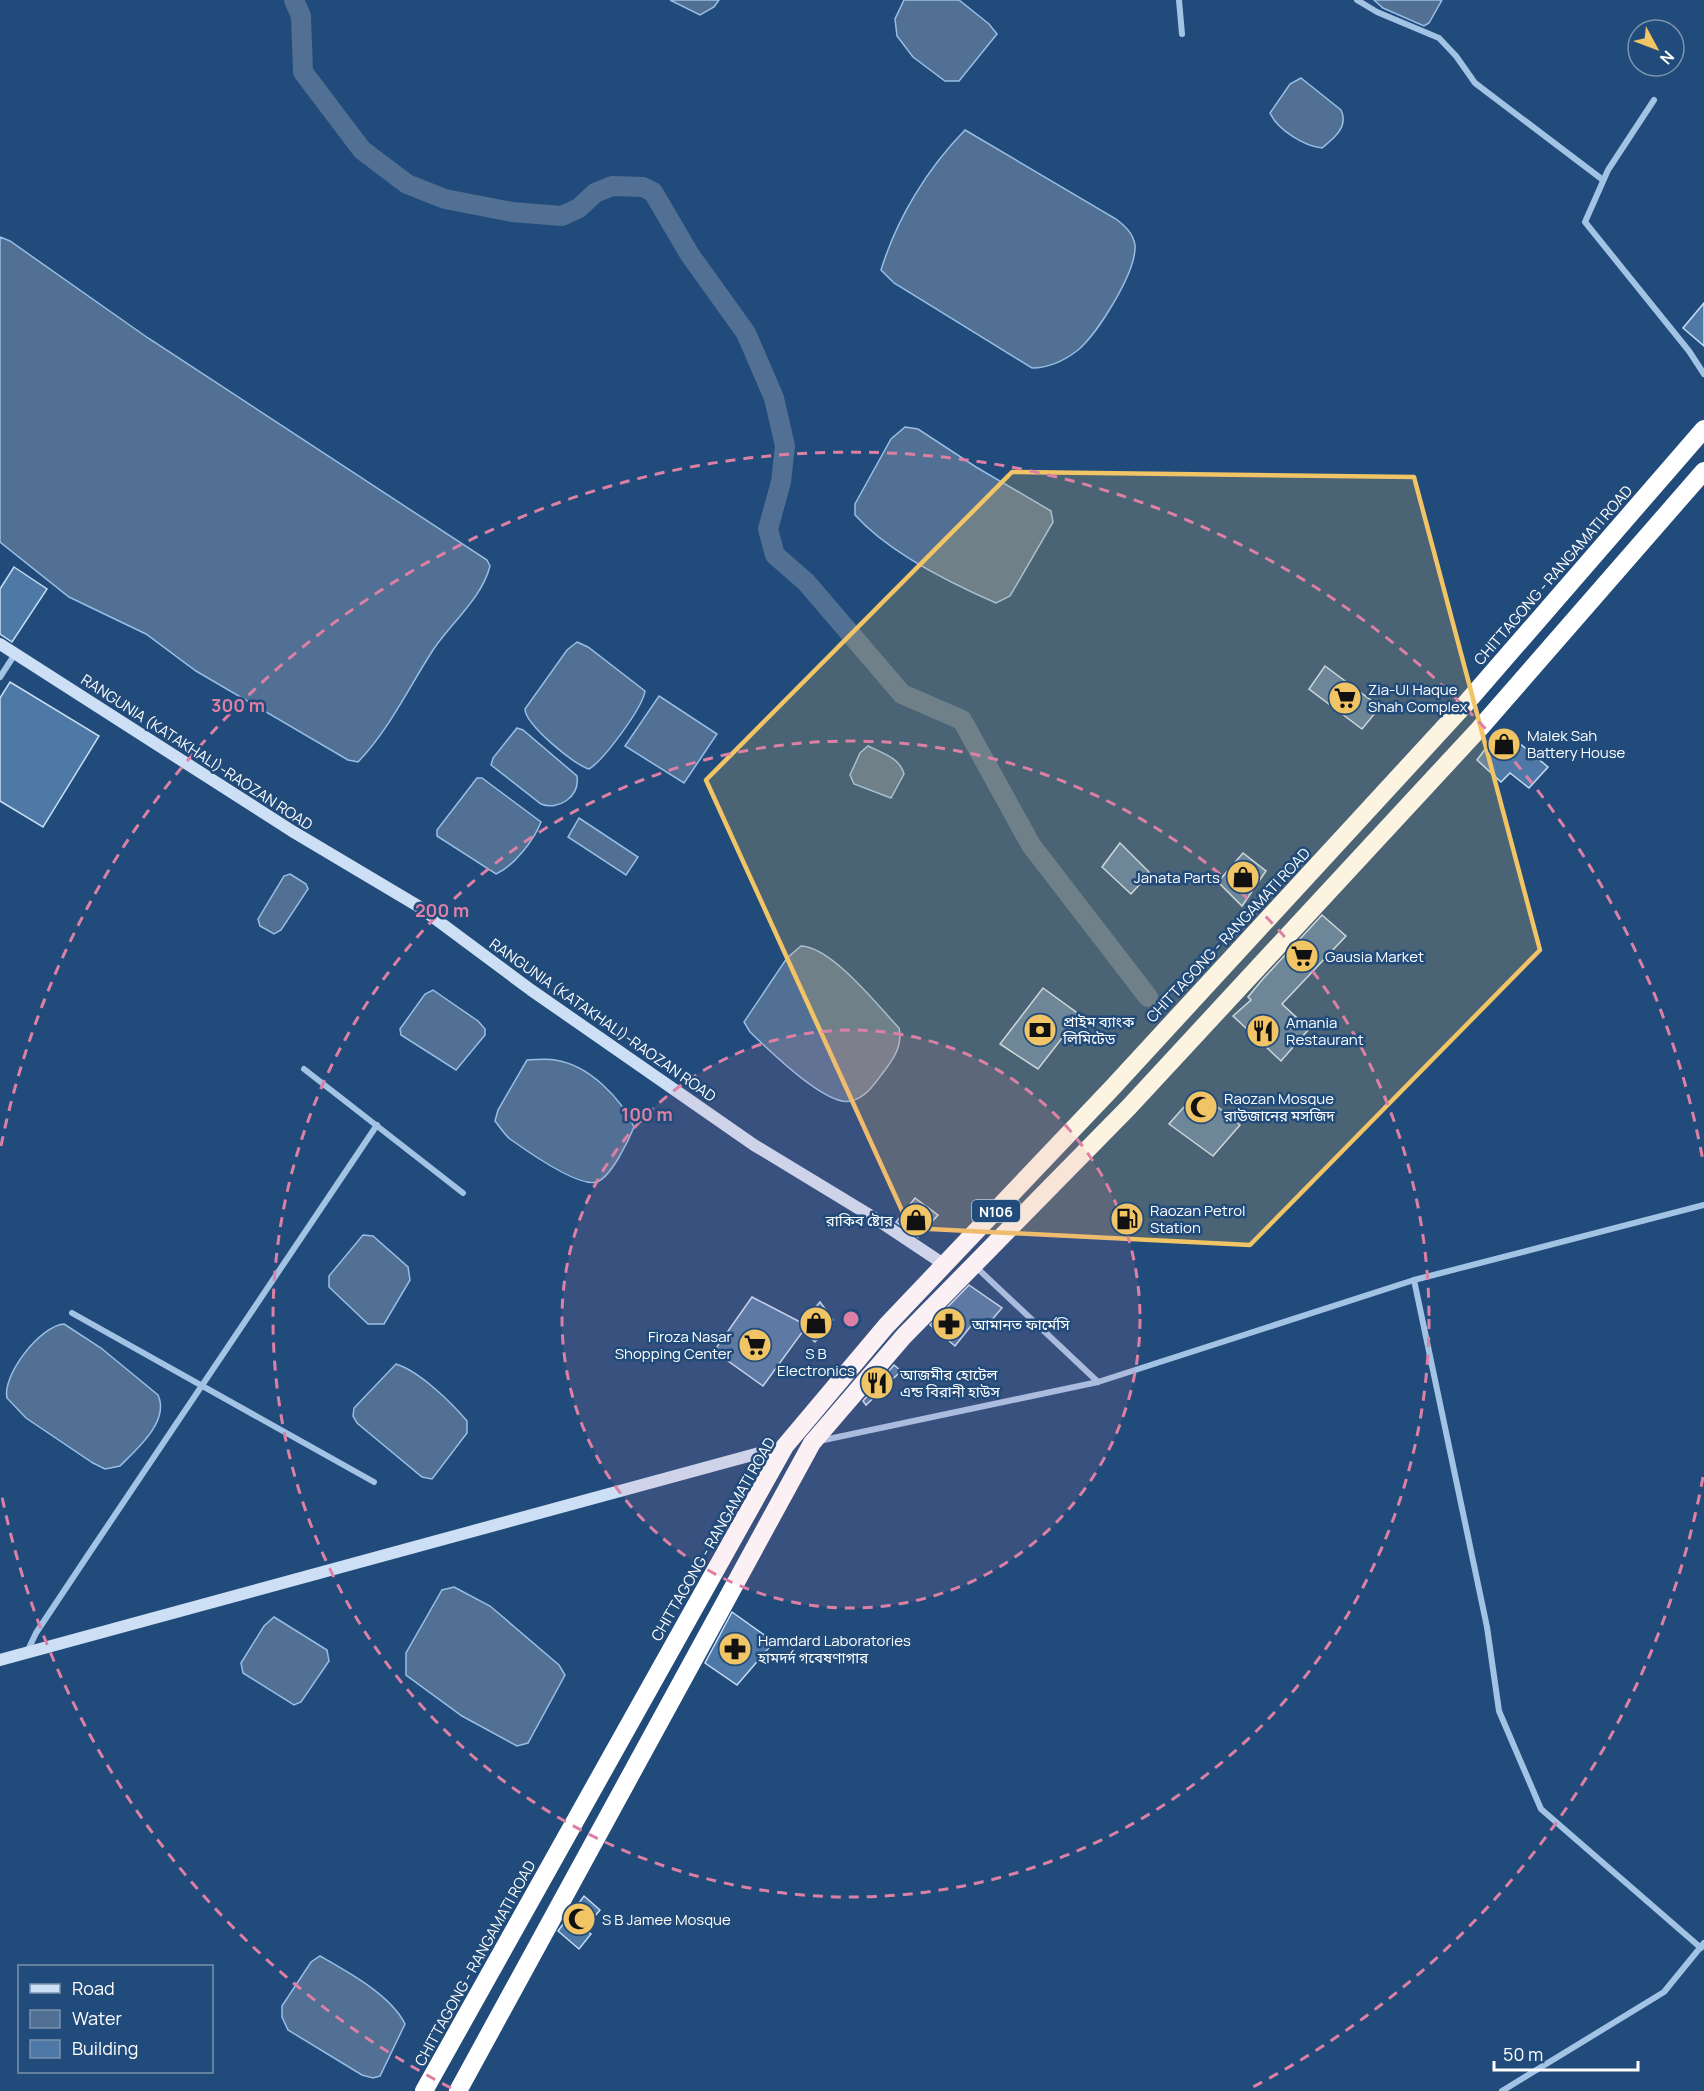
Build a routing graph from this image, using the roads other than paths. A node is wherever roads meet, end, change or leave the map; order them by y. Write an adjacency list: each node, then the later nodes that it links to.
1 (1179, 0): 3 (street)
2 (1357, 0): 5 (street)
3 (1182, 34)
4 (1654, 100): 5 (street)
5 (1603, 180): 6 (street)
6 (1704, 374)
7 (1704, 429): 16 (highway, CHITTAGONG - RANGAMATI ROAD / N106)
8 (1704, 471): 17 (highway, N106)
9 (0, 644): 10 (main road, RANGUNIA (KATAKHALI)-RAOZAN ROAD)
10 (15, 654): 11 (street); 16 (main road, RANGUNIA (KATAKHALI)-RAOZAN ROAD)
11 (0, 677)
12 (303, 1070): 13 (street)
13 (376, 1125): 14 (street); 21 (street)
14 (463, 1193)
15 (1704, 1206): 18 (street)
16 (945, 1265): 23 (highway, CHITTAGONG - RANGAMATI ROAD / N106)
17 (974, 1265): 20 (street); 22 (highway, N106)
18 (1414, 1280): 20 (street); 29 (street)
19 (72, 1312): 21 (street)
20 (1098, 1382): 22 (street)
21 (202, 1387): 24 (street); 25 (street)
22 (812, 1443): 28 (highway, N106)
23 (785, 1446): 25 (main road); 27 (highway, CHITTAGONG - RANGAMATI ROAD / N106)
24 (374, 1482)
25 (27, 1652): 26 (main road)
26 (0, 1660)
27 (520, 1920): 28 (highway); 30 (highway, CHITTAGONG - RANGAMATI ROAD / N106)
28 (546, 1931): 31 (highway, N106)
29 (1702, 1945): 32 (street)
30 (424, 2091)
31 (458, 2091)
32 (1502, 2091)

